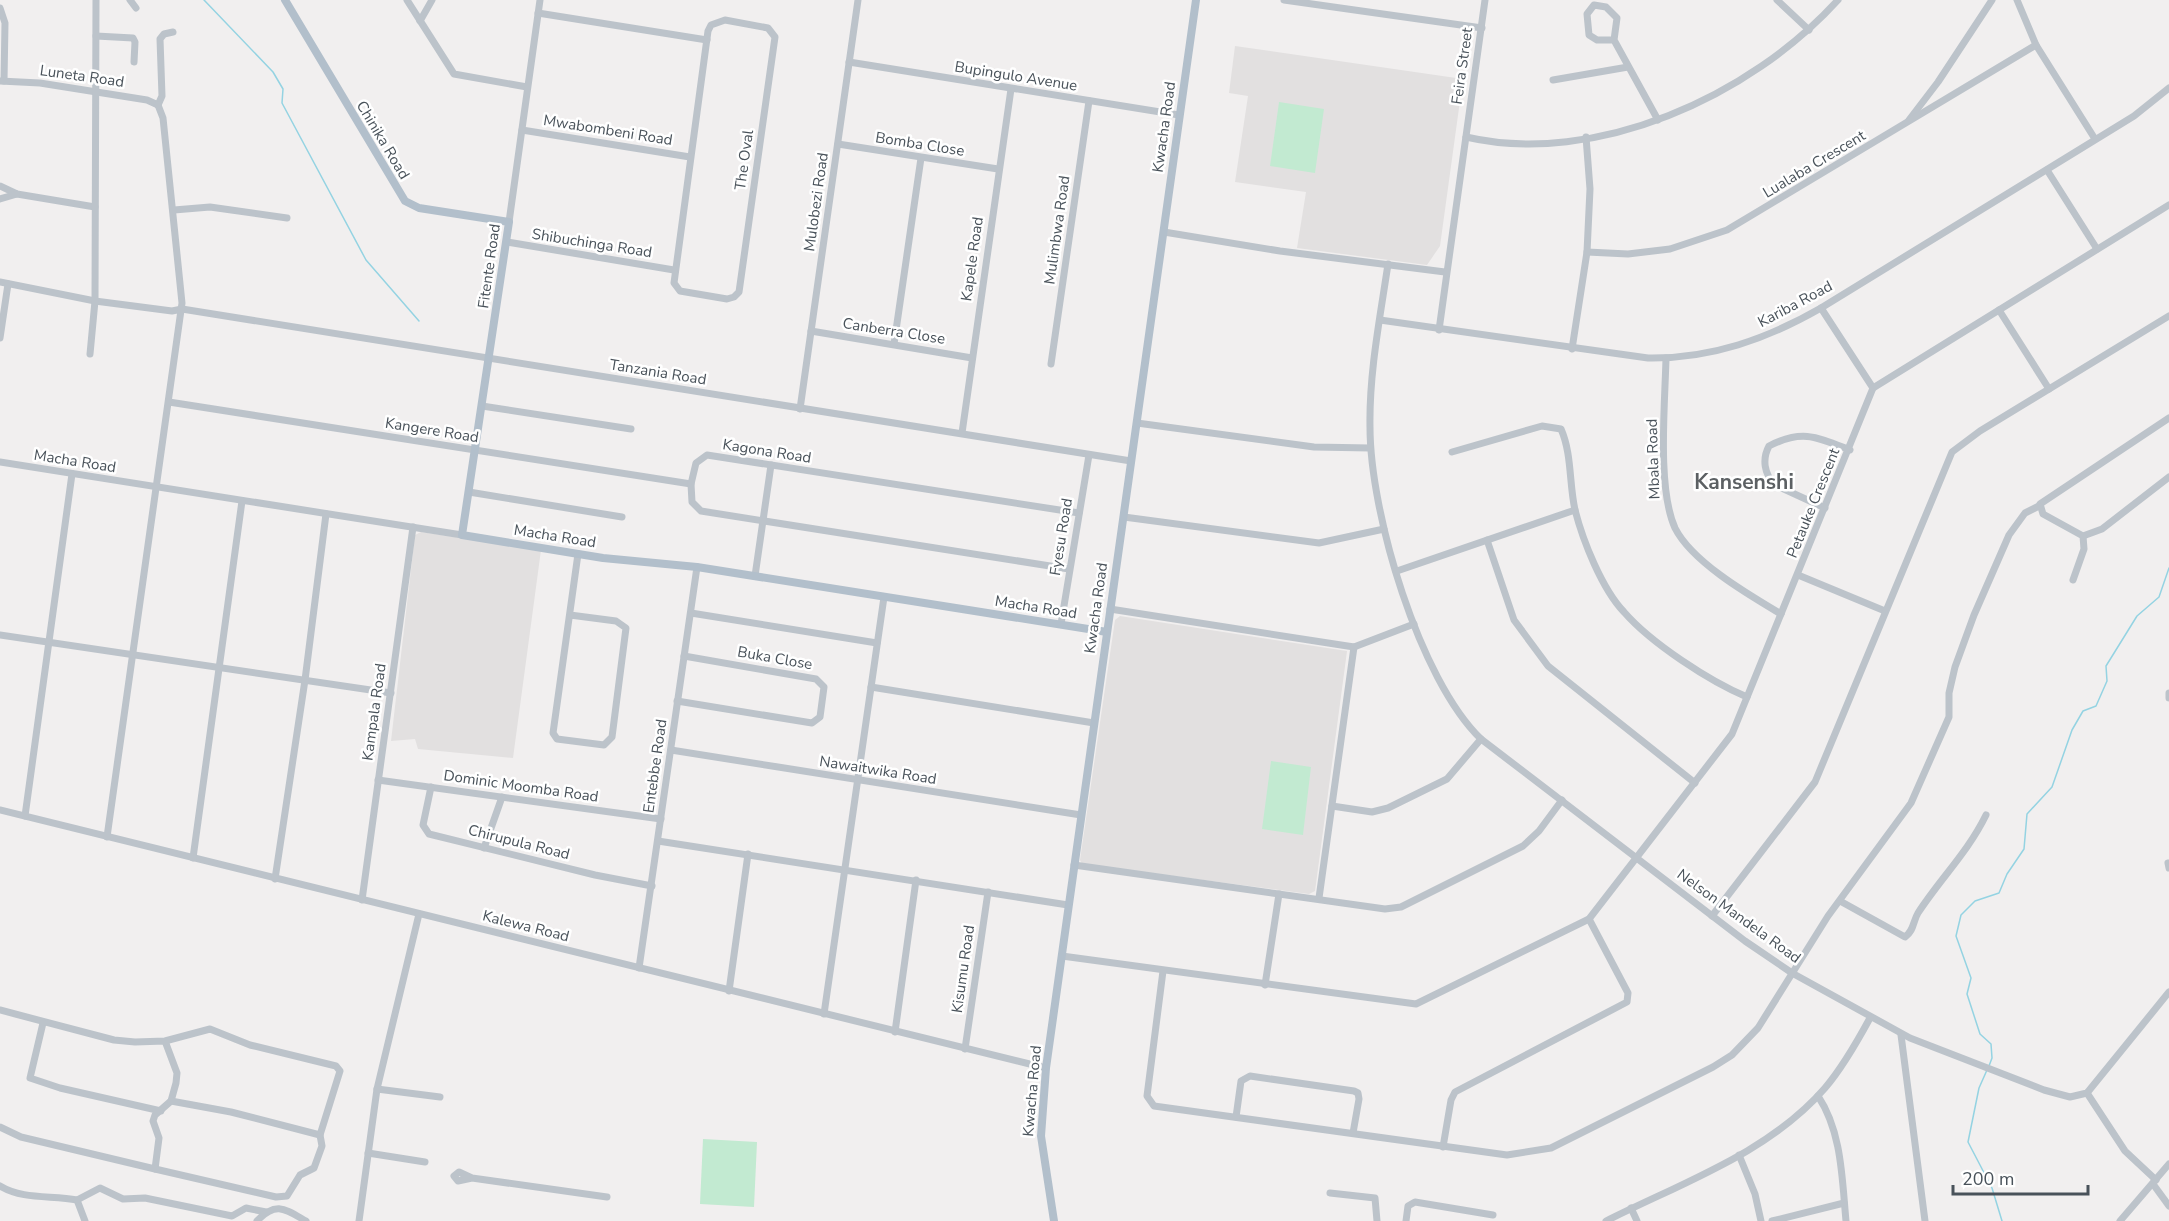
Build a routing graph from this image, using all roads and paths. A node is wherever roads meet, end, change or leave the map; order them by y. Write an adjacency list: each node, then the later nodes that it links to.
1 (96, 0): 22 (street)
2 (130, 0): 15 (street)
3 (285, 0): 58 (main road, Chinika Road)
4 (407, 0): 18 (street)
5 (432, 0): 18 (street)
6 (540, 0): 17 (street, Fitente Road)
7 (858, 0): 27 (street, Mulobezi Road)
8 (1196, 0): 39 (main road, Kwacha Road)
9 (1284, 0): 19 (street)
10 (1485, 0): 19 (street, Feira Street)
11 (1777, 0): 20 (street)
12 (1839, 0): 20 (street)
13 (1992, 0): 35 (street)
14 (2018, 0): 25 (street)
15 (136, 8)
16 (0, 9): 30 (street)
17 (538, 13): 23 (street); 31 (street, Fitente Road)
18 (420, 21): 31 (street)
19 (1482, 28): 43 (street, Feira Street)
20 (1809, 30): 40 (street)
21 (173, 32): 37 (street)
22 (96, 36): 26 (street); 34 (street)
23 (707, 40): 47 (street); 64 (street, The Oval)
24 (1614, 40): 24 (street); 28 (street)
25 (2036, 45): 38 (street, Lualaba Crescent); 45 (street)
26 (134, 62)
27 (849, 62): 33 (street, Bupingulo Avenue); 46 (street, Mulobezi Road)
28 (1628, 68): 29 (street); 40 (street)
29 (1553, 80)
30 (2, 81): 34 (street, Luneta Road)
31 (527, 87): 42 (street, Fitente Road)
32 (2169, 88): 45 (street, Kariba Road)
33 (1011, 89): 36 (street, Bupingulo Avenue); 49 (street, Kapele Road)
34 (95, 92): 37 (street, Luneta Road); 55 (street)
35 (1925, 100): 38 (street); 41 (street)
36 (1089, 101): 39 (street, Bupingulo Avenue); 83 (street, Mulimbwa Road)
37 (158, 105): 56 (street)
38 (1932, 109): 41 (street, Lualaba Crescent)
39 (1179, 115): 59 (main road, Kwacha Road)
40 (1658, 120): 44 (street)
41 (1905, 124): 62 (street, Lualaba Crescent)
42 (522, 130): 47 (street, Mwabombeni Road); 58 (street, Fitente Road)
43 (1466, 137): 44 (street); 65 (street, Feira Street)
44 (1586, 137): 62 (street)
45 (2095, 139): 50 (street, Kariba Road)
46 (838, 144): 48 (street, Bomba Close); 75 (street, Mulobezi Road)
47 (690, 157): 64 (street)
48 (921, 158): 49 (street, Bomba Close); 77 (street)
49 (998, 169): 80 (street, Kapele Road)
50 (2047, 170): 61 (street); 69 (street, Kariba Road)
51 (0, 186): 52 (street)
52 (17, 194): 53 (street); 55 (street)
53 (0, 199)
54 (2169, 205): 61 (street)
55 (95, 207): 68 (street)
56 (174, 210): 57 (street); 70 (street)
57 (287, 218)
58 (509, 222): 60 (main road, Fitente Road)
59 (1164, 232): 63 (street); 90 (main road, Kwacha Road)
60 (507, 242): 64 (street, Shibuchinga Road); 82 (main road, Fitente Road)
61 (2097, 249): 71 (street)
62 (1587, 252): 78 (street)
63 (1388, 264): 65 (street); 73 (street, Nelson Mandela Road)
64 (674, 270)
65 (1445, 272): 74 (street, Feira Street)
66 (0, 282): 67 (street, Tanzania Road)
67 (8, 284): 68 (street, Tanzania Road); 76 (street)
68 (94, 301): 70 (street, Tanzania Road); 79 (street)
69 (1821, 308): 81 (street, Kariba Road); 84 (street)
70 (182, 309): 82 (street, Tanzania Road); 86 (street)
71 (1999, 310): 84 (street); 85 (street)
72 (2169, 316): 85 (street)
73 (1380, 320): 74 (street, Kariba Road); 93 (street, Nelson Mandela Road)
74 (1439, 330): 78 (street, Kariba Road)
75 (811, 331): 77 (street, Canberra Close); 88 (street, Mulobezi Road)
76 (0, 338)
77 (894, 344): 80 (street, Canberra Close)
78 (1572, 349): 81 (street, Kariba Road)
79 (90, 354)
80 (972, 358): 92 (street, Kapele Road)
81 (1666, 358): 131 (street, Mbala Road)
82 (489, 359): 87 (main road, Fitente Road); 88 (street, Tanzania Road)
83 (1051, 364)
84 (1873, 388): 95 (street, Petauke Crescent)
85 (2049, 389): 129 (street)
86 (169, 402): 94 (street, Kangere Road); 104 (street)
87 (482, 406): 91 (street); 94 (main road, Fitente Road)
88 (800, 409): 92 (street, Tanzania Road)
89 (2169, 418): 107 (street)
90 (1137, 423): 93 (street); 98 (main road, Kwacha Road)
91 (631, 429)
92 (962, 433): 97 (street, Tanzania Road)
93 (1371, 448): 116 (street, Nelson Mandela Road)
94 (475, 450): 103 (street, Kangere Road); 105 (main road, Fitente Road)
95 (1850, 450): 108 (street, Petauke Crescent); 108 (street)
96 (1452, 452): 109 (street)
97 (1089, 455): 98 (street, Tanzania Road); 110 (street, Fyesu Road)
98 (1131, 461): 113 (main road, Kwacha Road)
99 (0, 462): 101 (street, Macha Road)
100 (771, 465): 103 (street, Kagona Road); 110 (street, Kagona Road); 114 (street)
101 (72, 474): 104 (street, Macha Road); 137 (street)
102 (2169, 477): 118 (street)
103 (691, 484): 114 (street)
104 (157, 488): 106 (street, Macha Road); 140 (street)
105 (469, 492): 112 (street); 117 (main road, Fitente Road)
106 (242, 501): 111 (street, Macha Road); 142 (street)
107 (2039, 506): 118 (street); 180 (street)
108 (1825, 508): 124 (street, Petauke Crescent)
109 (1575, 510): 119 (street); 147 (street)
110 (1079, 513): 122 (street, Fyesu Road)
111 (326, 514): 115 (street, Macha Road); 143 (street)
112 (622, 517)
113 (1124, 517): 116 (street); 128 (main road, Kwacha Road)
114 (763, 520): 122 (street); 125 (street)
115 (413, 527): 117 (street, Macha Road); 145 (street, Kampala Road)
116 (1384, 529): 123 (street, Nelson Mandela Road)
117 (462, 535): 120 (main road, Macha Road)
118 (2083, 536): 126 (street)
119 (1487, 540): 123 (street); 155 (street)
120 (578, 554): 121 (main road, Macha Road); 132 (street)
121 (697, 567): 125 (main road, Macha Road); 130 (street, Entebbe Road)
122 (1070, 569): 133 (street, Fyesu Road)
123 (1397, 571): 134 (street, Nelson Mandela Road)
124 (1798, 575): 129 (street); 131 (street, Petauke Crescent)
125 (755, 576): 127 (main road, Macha Road)
126 (2073, 580)
127 (884, 597): 133 (main road, Macha Road); 138 (street)
128 (1110, 609): 135 (main road, Kwacha Road); 139 (street)
129 (1885, 611): 183 (street)
130 (691, 613): 138 (street); 141 (street, Entebbe Road)
131 (1781, 614): 147 (street, Petauke Crescent)
132 (570, 615): 132 (street)
133 (1062, 624): 135 (main road, Macha Road)
134 (1414, 624): 139 (street); 151 (street, Nelson Mandela Road)
135 (1107, 632): 150 (main road, Kwacha Road)
136 (0, 635): 137 (street)
137 (48, 643): 140 (street); 163 (street)
138 (877, 643): 144 (street)
139 (1354, 647): 159 (street)
140 (134, 654): 142 (street); 165 (street)
141 (684, 656): 149 (street, Entebbe Road); 149 (street, Buka Close)
142 (221, 669): 143 (street); 169 (street)
143 (305, 680): 145 (street); 173 (street)
144 (872, 687): 150 (street); 154 (street)
145 (391, 693): 153 (street, Kampala Road)
146 (2169, 693): 148 (street)
147 (1748, 697): 155 (street, Petauke Crescent)
148 (2169, 698)
149 (677, 701): 152 (street, Entebbe Road)
150 (1094, 723): 162 (main road, Kwacha Road)
151 (1481, 739): 158 (street, Nelson Mandela Road); 159 (street)
152 (671, 750): 154 (street, Nawaitwika Road); 164 (street, Entebbe Road)
153 (378, 780): 156 (street, Dominic Moomba Road); 179 (street, Kampala Road)
154 (857, 780): 162 (street, Nawaitwika Road); 172 (street)
155 (1695, 783): 170 (street, Petauke Crescent)
156 (431, 787): 157 (street, Dominic Moomba Road); 167 (street, Chirupula Road)
157 (502, 797): 164 (street, Dominic Moomba Road); 167 (street)
158 (1562, 800): 170 (street, Nelson Mandela Road); 178 (street)
159 (1332, 806): 178 (street)
160 (0, 810): 163 (street, Kalewa Road)
161 (1986, 814): 180 (street)
162 (1081, 815): 171 (main road, Kwacha Road)
163 (25, 816): 165 (street, Kalewa Road)
164 (661, 819): 166 (street, Entebbe Road)
165 (107, 837): 169 (street, Kalewa Road)
166 (658, 841): 168 (street); 175 (street, Entebbe Road)
167 (484, 848): 175 (street, Chirupula Road)
168 (748, 854): 172 (street); 190 (street)
169 (193, 858): 173 (street, Kalewa Road)
170 (1637, 858): 183 (street, Nelson Mandela Road); 184 (street, Petauke Crescent)
171 (1074, 866): 177 (street); 181 (main road, Kwacha Road)
172 (845, 869): 174 (street); 193 (street)
173 (275, 879): 179 (street, Kalewa Road)
174 (916, 880): 176 (street); 196 (street)
175 (652, 886): 186 (street, Entebbe Road)
176 (988, 892): 181 (street); 199 (street, Kisumu Road)
177 (1279, 894): 178 (street); 189 (street)
178 (1319, 898)
179 (362, 900): 182 (street, Kalewa Road)
180 (1840, 901): 188 (street)
181 (1068, 905): 185 (main road, Kwacha Road)
182 (419, 914): 186 (street, Kalewa Road); 201 (street)
183 (1712, 916): 188 (street, Nelson Mandela Road)
184 (1589, 919): 189 (street); 211 (street)
185 (1062, 956): 187 (street); 200 (main road, Kwacha Road)
186 (639, 968): 190 (street, Kalewa Road)
187 (1163, 971): 189 (street); 207 (street)
188 (1792, 973): 194 (street, Nelson Mandela Road); 211 (street)
189 (1265, 986)
190 (729, 991): 193 (street, Kalewa Road)
191 (2169, 992): 202 (street)
192 (0, 1010): 195 (street)
193 (824, 1014): 196 (street, Kalewa Road)
194 (1870, 1018): 197 (street, Nelson Mandela Road); 203 (street)
195 (43, 1023): 198 (street); 206 (street)
196 (895, 1032): 199 (street, Kalewa Road)
197 (1901, 1035): 202 (street, Nelson Mandela Road); 241 (street)
198 (165, 1041): 205 (street); 210 (street)
199 (965, 1049): 200 (street, Kalewa Road)
200 (1046, 1068): 233 (main road, Kwacha Road)
201 (377, 1089): 204 (street); 212 (street)
202 (2087, 1093): 218 (street)
203 (1818, 1096): 213 (street); 223 (street)
204 (440, 1097)
205 (171, 1101): 206 (street); 210 (street)
206 (161, 1111): 216 (street)
207 (1236, 1117): 209 (street); 209 (street)
208 (0, 1127): 216 (street)
209 (1353, 1133): 211 (street)
210 (320, 1135): 216 (street)
211 (1443, 1147)
212 (368, 1153): 214 (street); 232 (street)
213 (1739, 1155): 225 (street); 238 (street)
214 (425, 1162)
215 (2169, 1164): 218 (street)
216 (155, 1169)
217 (472, 1178): 221 (street)
218 (2154, 1182): 224 (street); 242 (street)
219 (0, 1186): 222 (street)
220 (1330, 1192): 234 (street)
221 (607, 1197)
222 (77, 1200): 226 (street); 229 (street)
223 (1844, 1203): 239 (street); 240 (street)
224 (2169, 1206)
225 (1631, 1208): 236 (street); 237 (street)
226 (266, 1212): 230 (street); 231 (street)
227 (1493, 1215): 228 (street)
228 (1475, 1217): 235 (street)
229 (86, 1221)
230 (257, 1221)
231 (306, 1221)
232 (359, 1221)
233 (1054, 1221)
234 (1377, 1221)
235 (1406, 1221)
236 (1606, 1221)
237 (1637, 1221)
238 (1761, 1221)
239 (1772, 1221)
240 (1846, 1221)
241 (1925, 1221)
242 (2120, 1221)

